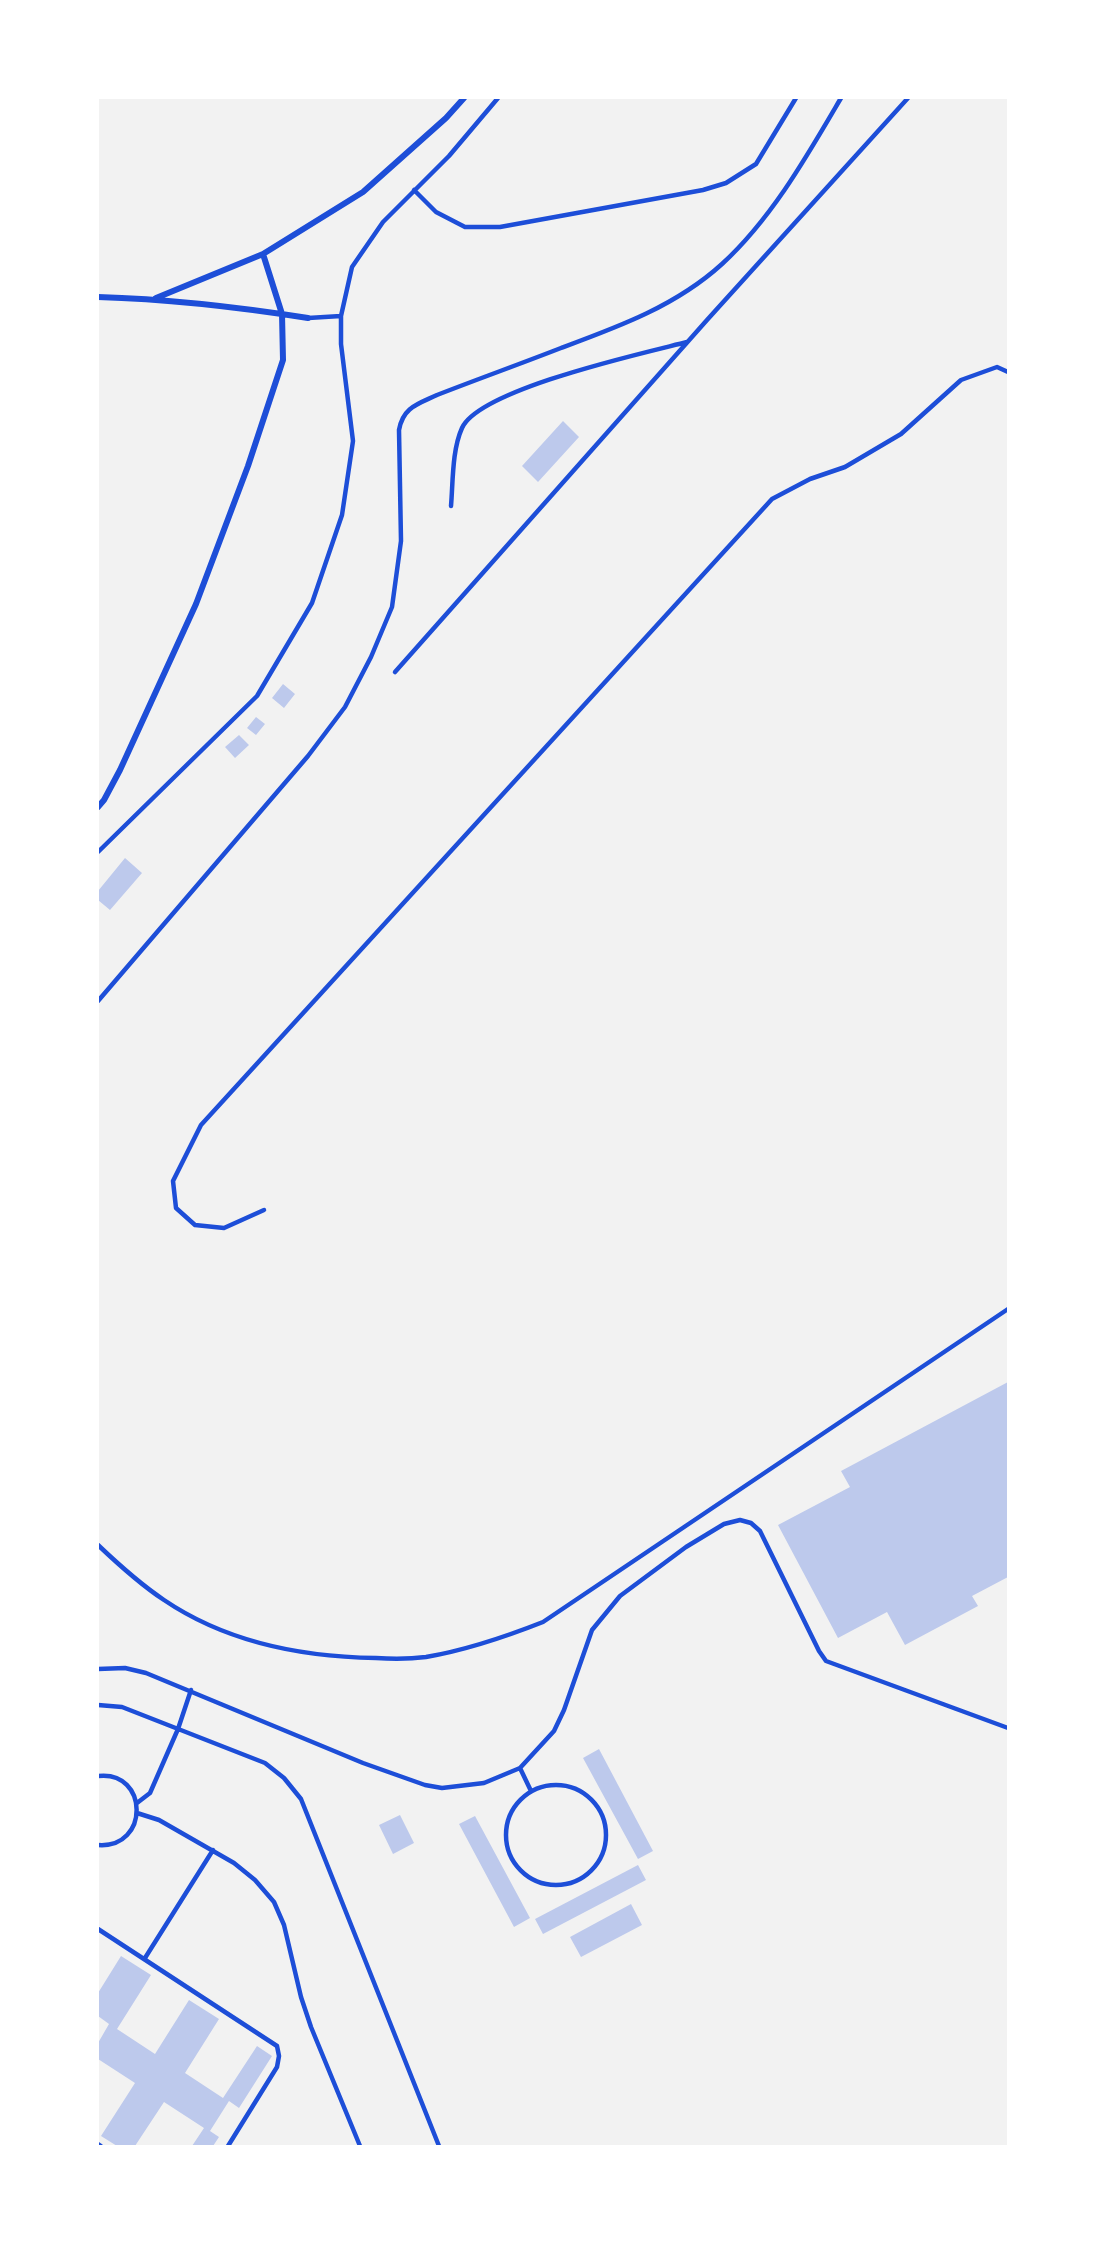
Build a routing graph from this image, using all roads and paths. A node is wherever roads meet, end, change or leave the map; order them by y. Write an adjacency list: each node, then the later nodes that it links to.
1 (464, 98): 7 (street)
2 (498, 98): 6 (lane)
3 (796, 98): 6 (lane)
4 (841, 98): 19 (lane)
5 (908, 98): 13 (lane)
6 (414, 190): 11 (lane)
7 (263, 254): 9 (street); 10 (street)
8 (98, 297): 9 (street)
9 (156, 298): 10 (street)
10 (282, 314): 12 (street); 17 (street)
11 (341, 316): 12 (lane); 18 (lane)
12 (308, 318)
13 (687, 342): 15 (lane); 16 (lane)
14 (1008, 372): 20 (lane)
15 (451, 506)
16 (395, 672)
17 (98, 807)
18 (98, 852)
19 (98, 1001)
20 (264, 1209)
21 (1008, 1309): 22 (lane)
22 (98, 1545)
23 (98, 1669): 24 (lane)
24 (191, 1690): 27 (lane); 28 (lane)
25 (98, 1705): 27 (lane)
26 (1008, 1728): 28 (lane)
27 (178, 1729): 31 (lane); 39 (lane)
28 (520, 1768): 30 (lane)
29 (98, 1776): 31 (lane)
30 (531, 1791): 30 (lane)
31 (137, 1803): 32 (lane)
32 (137, 1813): 33 (lane); 34 (lane)
33 (98, 1845)
34 (213, 1850): 36 (lane); 38 (lane)
35 (98, 1929): 36 (lane)
36 (145, 1958): 37 (lane)
37 (228, 2146)
38 (360, 2146)
39 (439, 2146)

